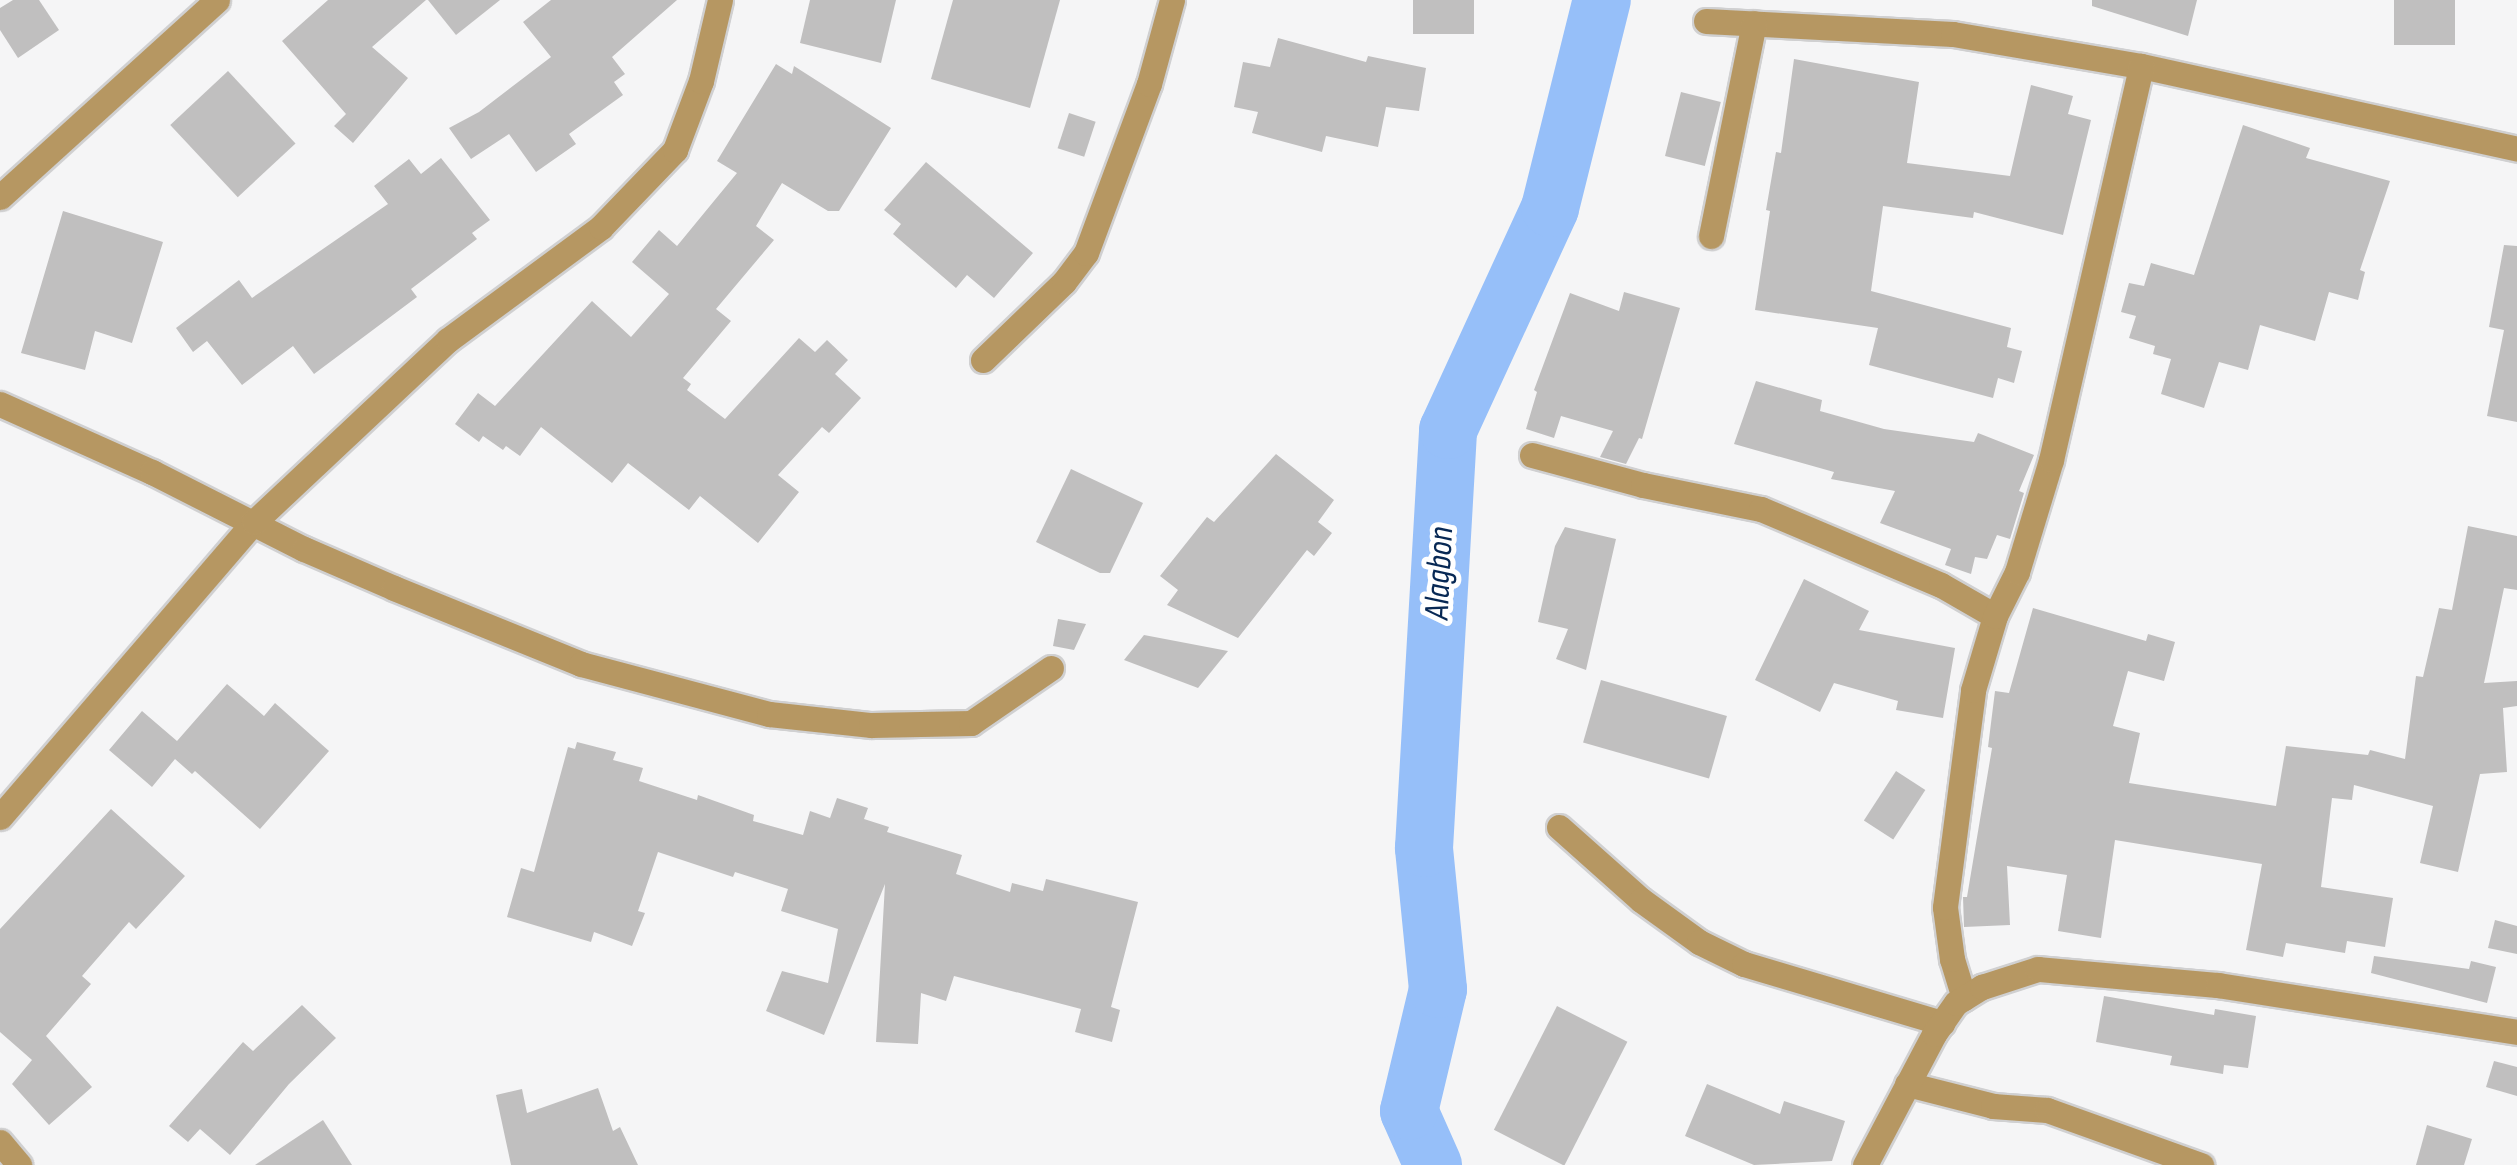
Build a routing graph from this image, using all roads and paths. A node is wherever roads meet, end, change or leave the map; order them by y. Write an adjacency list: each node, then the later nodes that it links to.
1 (217, 0): 8 (street)
2 (720, 0): 13 (street)
3 (1172, 0): 10 (street)
4 (1706, 21): 5 (street)
5 (1754, 23): 6 (street); 9 (street)
6 (2141, 66): 7 (street); 14 (street)
7 (2517, 149)
8 (0, 196)
9 (1711, 236)
10 (983, 360)
11 (0, 404): 13 (street)
12 (1532, 455): 14 (street)
13 (254, 522): 15 (street); 16 (street)
14 (1995, 616): 18 (street)
15 (1051, 668)
16 (0, 816)
17 (1560, 827): 19 (street)
18 (1964, 998): 19 (street); 20 (street)
19 (1942, 1023): 21 (street)
20 (2517, 1032)
21 (1907, 1084): 24 (street); 25 (street)
22 (0, 1142): 23 (street)
23 (19, 1165)
24 (1865, 1165)
25 (2200, 1165)

